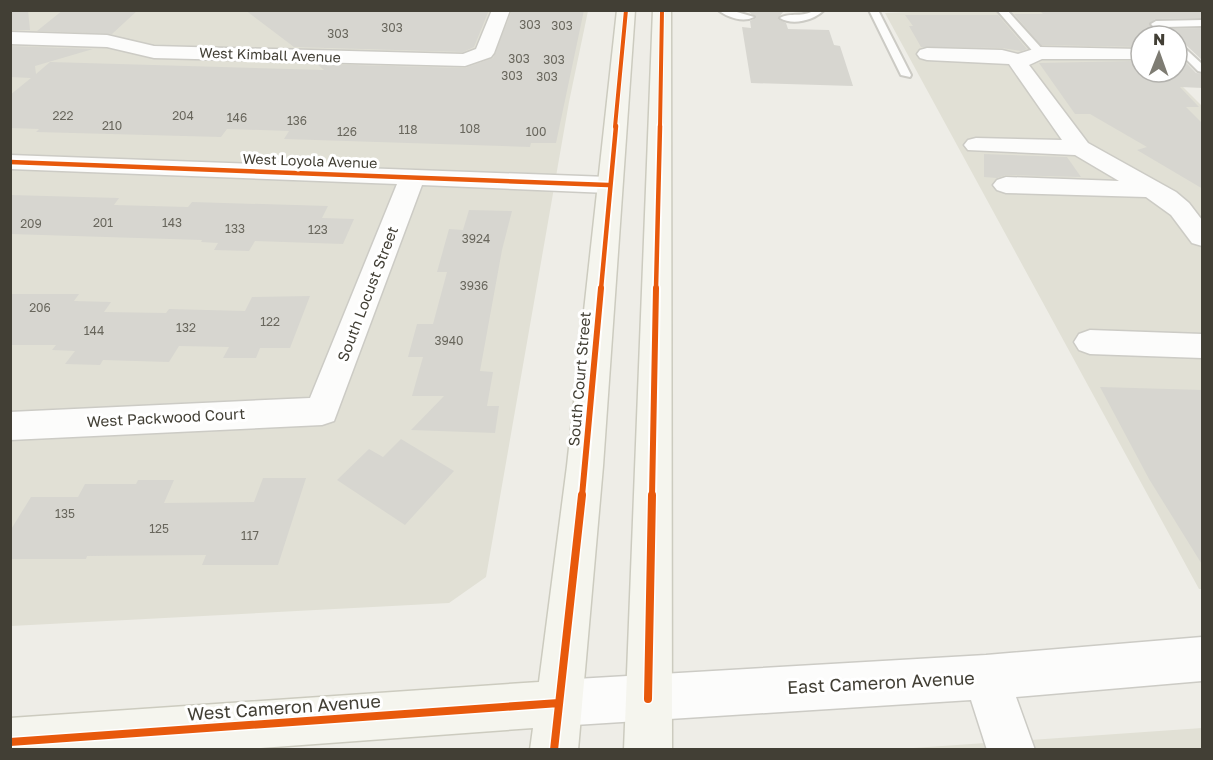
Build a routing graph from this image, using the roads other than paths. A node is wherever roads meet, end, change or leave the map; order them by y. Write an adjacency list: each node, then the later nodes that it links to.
1 (501, 10): 12 (street, West Kimball Avenue)
2 (626, 10): 23 (street, South Court Street)
3 (662, 10): 33 (street)
4 (722, 10): 8 (lane)
5 (820, 10): 9 (lane)
6 (873, 10): 18 (lane)
7 (1001, 10): 15 (lane)
8 (749, 17)
9 (785, 18)
10 (1203, 22): 11 (lane)
11 (1156, 24)
12 (10, 38)
13 (1129, 53): 15 (street)
14 (927, 54): 15 (street)
15 (1029, 56): 20 (street)
16 (1189, 56): 17 (lane)
17 (1203, 69)
18 (906, 75)
19 (976, 145): 20 (street)
20 (1080, 148): 25 (street)
21 (10, 162): 22 (street, West Loyola Avenue)
22 (413, 177): 23 (street, West Loyola Avenue); 29 (street, South Locust Street)
23 (608, 185): 34 (street, South Court Street)
24 (1006, 185): 25 (street)
25 (1152, 189): 26 (street)
26 (1203, 237)
27 (1090, 342): 28 (street)
28 (1203, 346)
29 (322, 411): 30 (street, West Packwood Court)
30 (10, 426)
31 (1203, 660): 32 (street, East Cameron Avenue)
32 (986, 677): 33 (street, East Cameron Avenue); 38 (street)
33 (648, 699): 34 (street, East Cameron Avenue); 37 (street)
34 (559, 703): 35 (street, West Cameron Avenue); 36 (street, South Court Street)
35 (10, 742)
36 (554, 750)
37 (648, 750)
38 (1011, 750)

